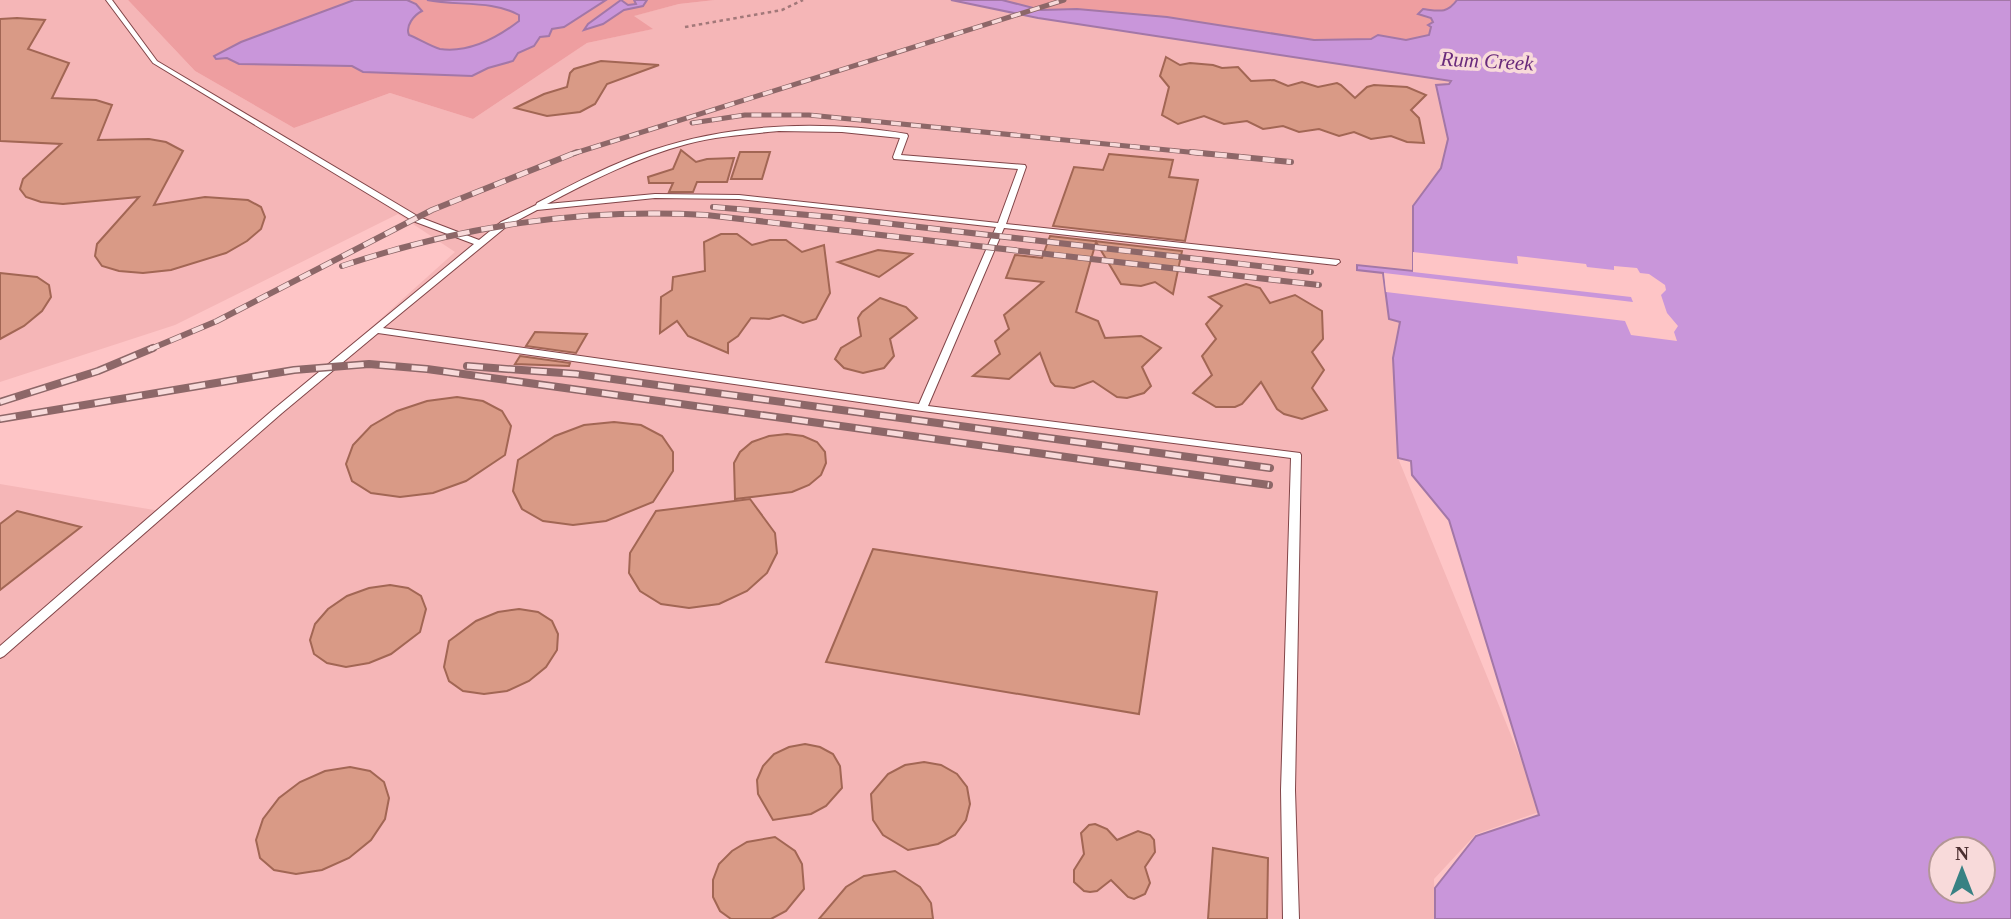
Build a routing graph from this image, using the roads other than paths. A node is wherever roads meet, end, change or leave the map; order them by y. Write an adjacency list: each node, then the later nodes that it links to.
1 (108, 0): 4 (lane)
2 (535, 208): 3 (lane); 3 (lane); 4 (lane)
3 (1000, 226): 5 (lane); 7 (lane)
4 (480, 243): 6 (lane)
5 (1336, 262)
6 (377, 330): 7 (lane); 8 (lane)
7 (922, 408): 9 (lane)
8 (0, 653)
9 (1291, 919)

